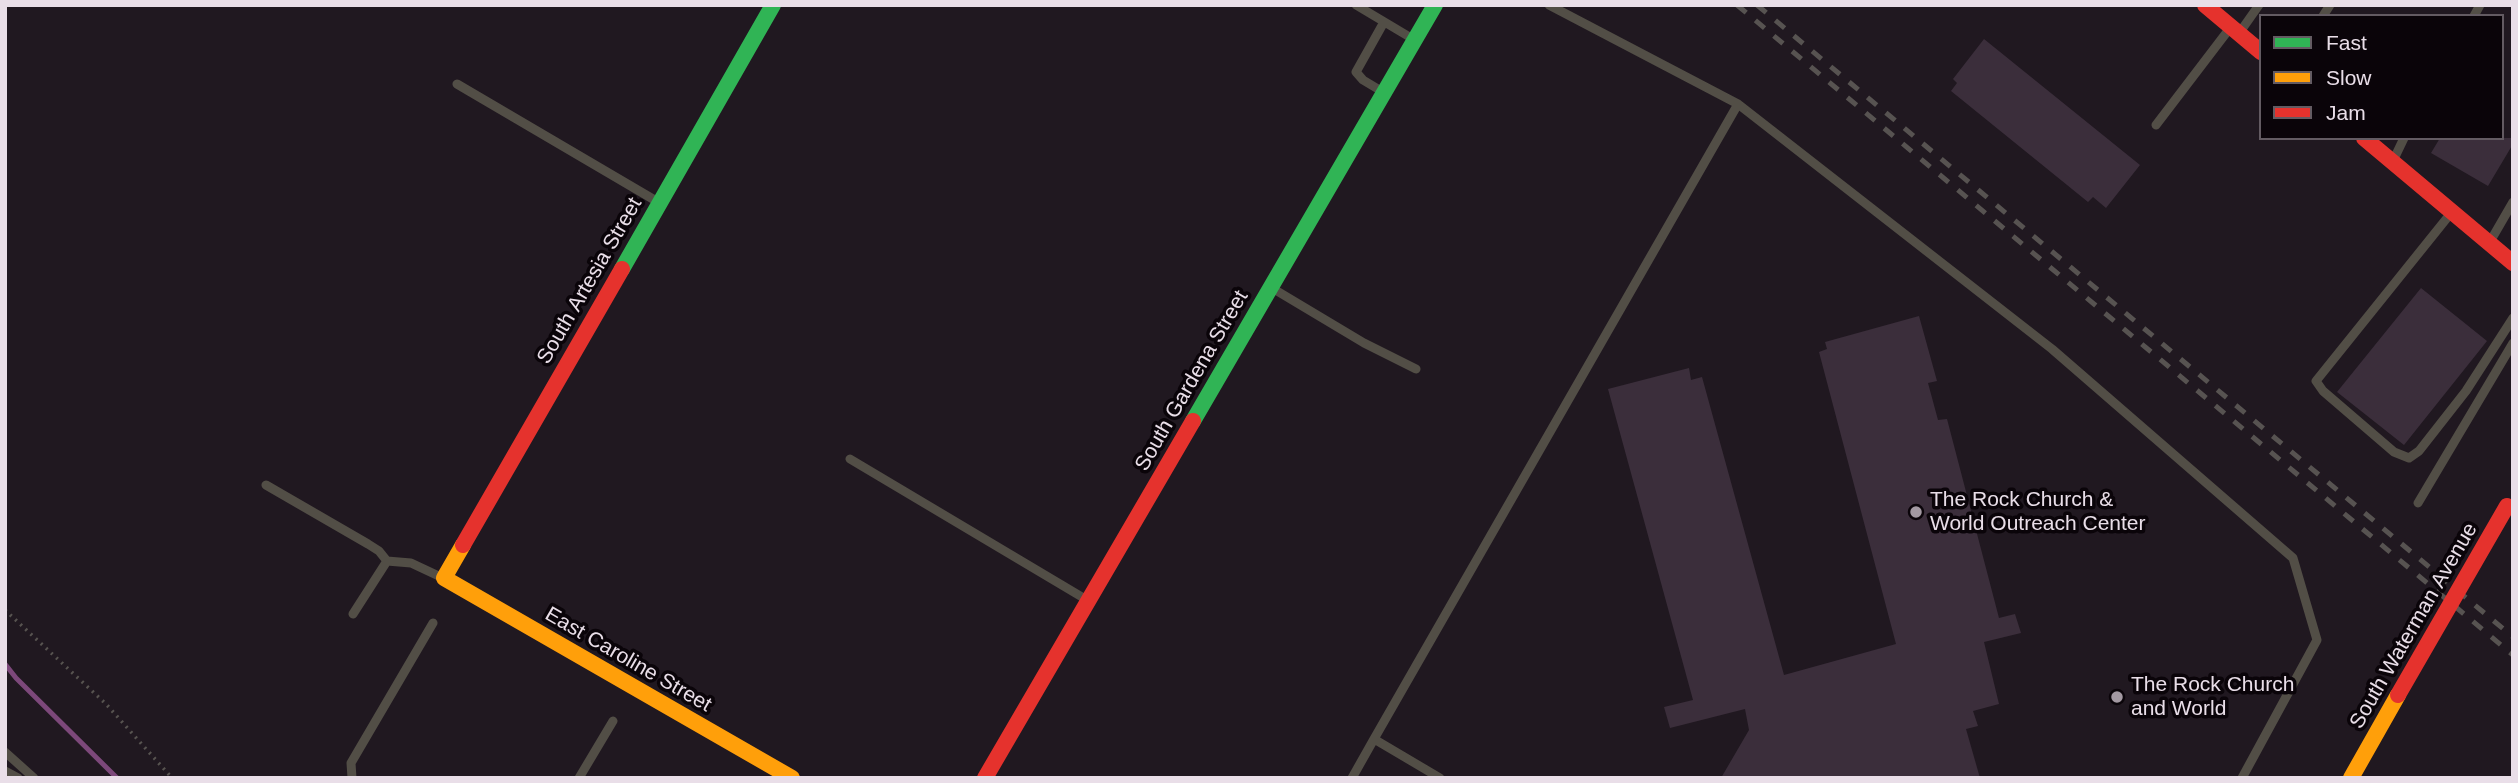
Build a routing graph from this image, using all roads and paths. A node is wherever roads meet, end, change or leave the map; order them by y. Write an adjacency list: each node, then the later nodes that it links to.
1 (773, 5): 19 (street, South Artesia Street)
2 (1356, 5): 7 (lane)
3 (1435, 5): 9 (street, South Gardena Street)
4 (1549, 5): 13 (lane)
5 (2205, 5): 8 (street)
6 (2259, 5): 8 (lane)
7 (1384, 22): 9 (lane); 12 (lane)
8 (2235, 30): 10 (street); 14 (lane)
9 (1415, 40): 12 (street, South Gardena Street)
10 (2259, 50)
11 (457, 84): 19 (lane)
12 (1384, 92): 23 (street, South Gardena Street)
13 (1738, 104): 38 (lane); 50 (lane)
14 (2156, 125)
15 (2366, 140): 17 (street)
16 (2403, 140): 17 (lane)
17 (2392, 163): 20 (street)
18 (2513, 202): 21 (lane)
19 (659, 203): 32 (street, South Artesia Street)
20 (2452, 213): 21 (street); 24 (lane)
21 (2488, 244): 22 (street)
22 (2513, 263)
23 (1271, 287): 26 (lane); 33 (street, South Gardena Street)
24 (2513, 318)
25 (2513, 343): 30 (lane)
26 (1416, 369)
27 (850, 459): 33 (lane)
28 (266, 485): 31 (lane)
29 (2510, 500): 51 (street, South Waterman Avenue, bridge)
30 (2418, 503)
31 (387, 561): 32 (lane); 35 (lane)
32 (444, 579): 46 (street, East Caroline Street)
33 (1088, 601): 47 (street, South Gardena Street)
34 (5, 610): 43 (path)
35 (353, 614)
36 (433, 623): 44 (lane)
37 (613, 721): 45 (lane)
38 (1374, 739): 48 (lane); 49 (lane)
39 (5, 752): 42 (lane)
40 (5, 771): 41 (lane)
41 (18, 778)
42 (34, 778)
43 (172, 778)
44 (352, 778)
45 (579, 778)
46 (792, 778)
47 (985, 778)
48 (1352, 778)
49 (1440, 778)
50 (2242, 778)
51 (2351, 778)

